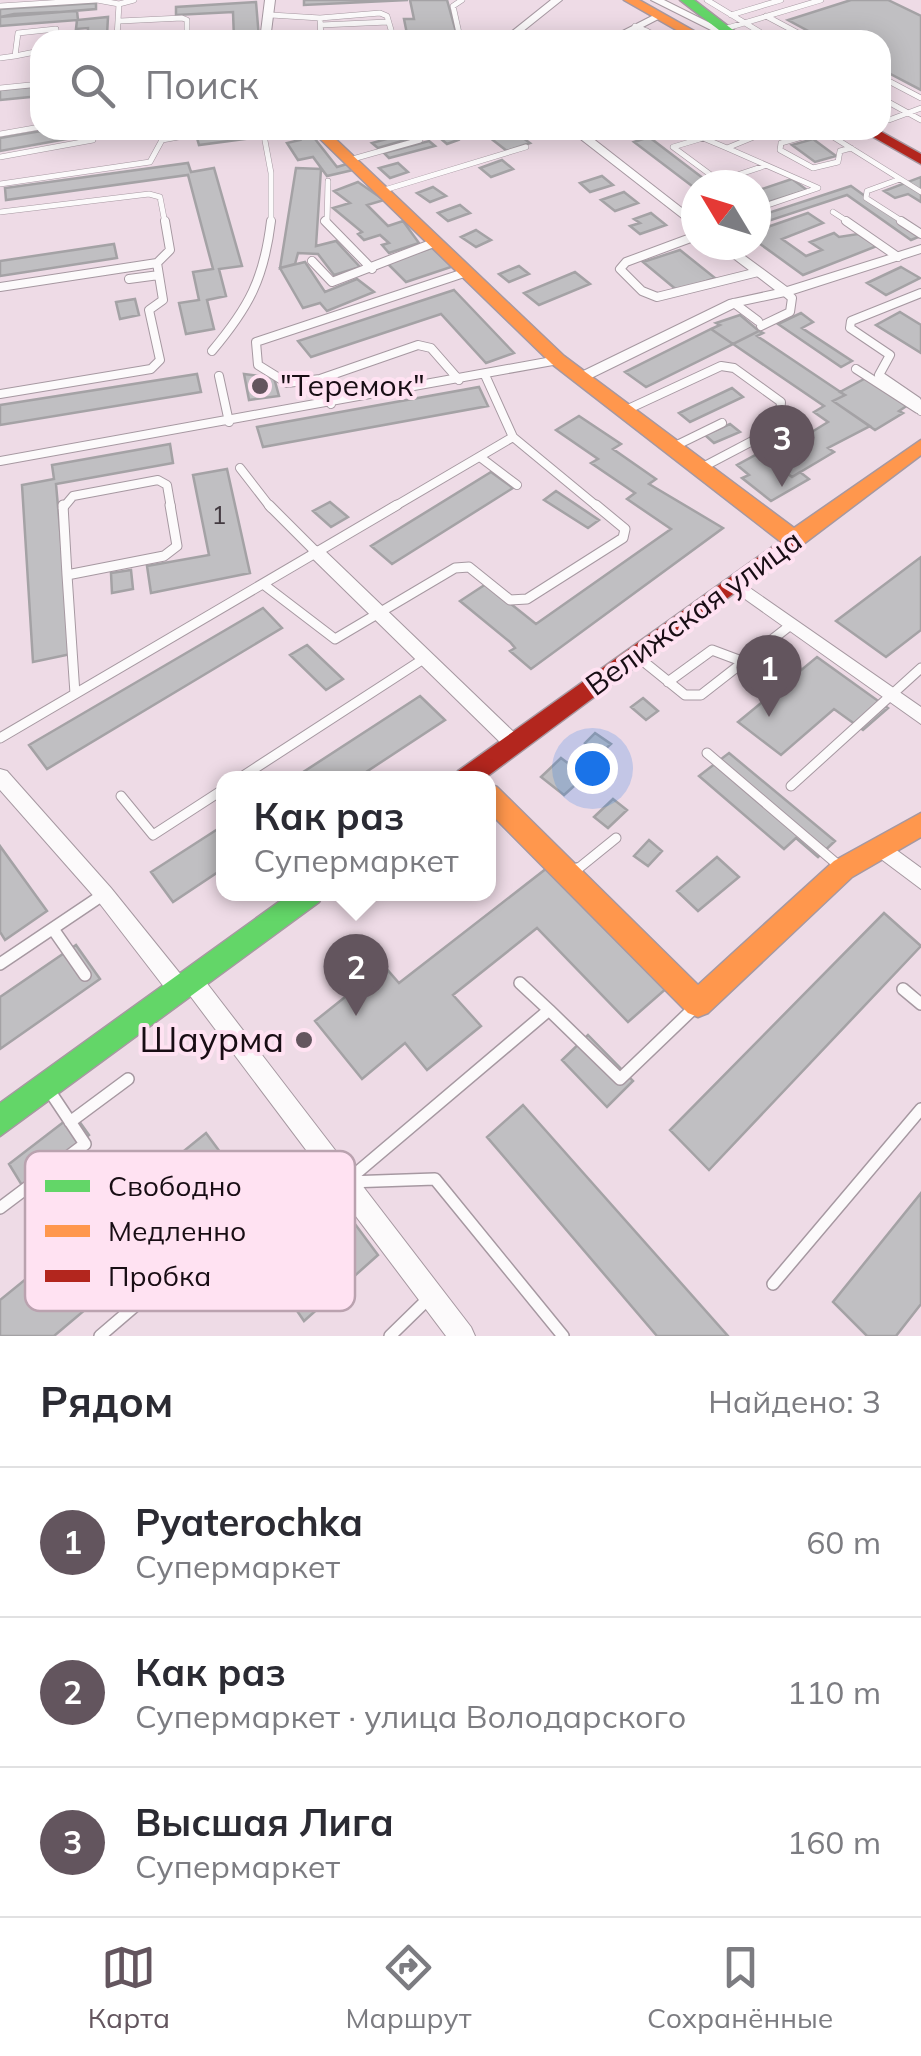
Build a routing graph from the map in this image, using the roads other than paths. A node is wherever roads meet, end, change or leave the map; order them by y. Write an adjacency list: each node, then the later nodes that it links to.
1 (96, 0): 12 (lane); 14 (lane)
2 (134, 0): 12 (lane)
3 (270, 0): 15 (street)
4 (462, 0): 29 (lane)
5 (557, 0): 30 (street)
6 (630, 0): 16 (main road)
7 (686, 0): 34 (main road)
8 (707, 0): 13 (lane)
9 (781, 0): 36 (lane)
10 (820, 0): 17 (lane)
11 (726, 2): 13 (lane)
12 (119, 4): 18 (lane)
13 (715, 5): 35 (lane)
14 (0, 6)
15 (270, 15): 19 (lane); 26 (street)
16 (654, 16): 20 (street); 20 (lane); 32 (main road); 33 (street)
17 (766, 16): 37 (lane); 38 (lane)
18 (120, 21): 24 (lane); 25 (lane)
19 (321, 21): 27 (lane); 28 (lane)
20 (635, 26): 31 (street)
21 (30, 30): 23 (lane)
22 (30, 30): 40 (lane)
23 (56, 30)
24 (118, 30)
25 (187, 30)
26 (266, 30)
27 (321, 30)
28 (391, 30)
29 (458, 30)
30 (519, 30)
31 (628, 30)
32 (725, 30)
33 (725, 30)
34 (729, 30)
35 (729, 30)
36 (732, 30)
37 (732, 30)
38 (792, 30)
39 (30, 53): 40 (lane)
40 (15, 56): 41 (lane)
41 (0, 58)
42 (891, 82): 45 (lane)
43 (30, 85): 44 (lane)
44 (0, 88)
45 (921, 98)
46 (921, 108): 47 (lane)
47 (891, 114)
48 (891, 116): 50 (lane)
49 (891, 119): 54 (main road)
50 (921, 120)
51 (891, 122): 72 (main road)
52 (30, 129): 53 (lane)
53 (0, 134)
54 (921, 137)
55 (93, 140): 70 (lane)
56 (162, 140): 76 (lane)
57 (266, 140): 100 (lane)
58 (328, 140): 71 (main road)
59 (420, 140): 71 (lane)
60 (588, 140): 82 (street)
61 (696, 140): 73 (lane)
62 (708, 140): 68 (lane)
63 (747, 140): 68 (lane)
64 (794, 140): 66 (lane)
65 (839, 140): 69 (lane)
66 (781, 144): 69 (lane)
67 (526, 147): 77 (lane)
68 (727, 148): 73 (lane)
69 (851, 148): 74 (lane)
70 (0, 157)
71 (349, 160): 77 (main road)
72 (921, 160)
73 (764, 166): 79 (lane)
74 (900, 179): 78 (lane); 83 (lane)
75 (328, 182): 91 (lane)
76 (0, 184)
77 (381, 190): 84 (main road)
78 (921, 192)
79 (771, 204)
80 (0, 212): 89 (lane)
81 (832, 212): 87 (lane)
82 (681, 213)
83 (921, 234)
84 (436, 242): 91 (lane); 92 (main road)
85 (681, 242): 93 (lane)
86 (921, 249): 87 (street)
87 (898, 258): 97 (street)
88 (742, 260): 93 (street)
89 (157, 262): 94 (lane); 96 (lane)
90 (312, 262): 91 (lane)
91 (372, 269)
92 (467, 272): 101 (main road); 106 (lane)
93 (758, 272): 97 (street)
94 (159, 275): 95 (lane); 108 (lane)
95 (129, 280)
96 (0, 287)
97 (784, 292): 99 (street); 99 (lane)
98 (921, 293): 110 (lane)
99 (734, 303): 105 (street)
100 (212, 351)
101 (558, 360): 103 (lane); 105 (main road)
102 (856, 369): 110 (lane)
103 (485, 375): 107 (lane); 114 (lane)
104 (219, 376): 112 (lane)
105 (580, 378): 111 (main road)
106 (320, 379): 107 (lane); 109 (lane)
107 (459, 380): 109 (lane)
108 (0, 394)
109 (331, 404): 112 (lane)
110 (919, 410)
111 (623, 412): 116 (main road); 120 (lane)
112 (229, 422): 118 (lane)
113 (722, 423): 116 (lane)
114 (513, 437): 117 (lane); 127 (lane)
115 (921, 446): 122 (main road, Велижская улица)
116 (670, 448): 120 (main road)
117 (480, 456): 121 (lane); 123 (lane)
118 (0, 461)
119 (240, 468): 123 (lane)
120 (699, 470): 122 (main road)
121 (517, 485)
122 (795, 540): 125 (main road, Велижская улица)
123 (316, 552): 126 (lane); 127 (street)
124 (67, 575): 124 (lane); 134 (lane)
125 (734, 583): 128 (street); 129 (main road, Велижская улица)
126 (263, 584): 127 (lane); 134 (lane)
127 (379, 614): 130 (street)
128 (792, 624): 131 (lane); 135 (street)
129 (636, 656): 133 (lane); 138 (main road, Велижская улица)
130 (425, 658): 138 (street); 140 (lane)
131 (744, 662): 133 (lane); 133 (lane)
132 (921, 668): 135 (lane)
133 (668, 682)
134 (76, 694): 137 (lane)
135 (890, 695): 136 (street); 143 (lane)
136 (921, 717)
137 (0, 738)
138 (514, 744): 141 (main road, Велижская улица)
139 (707, 753): 150 (lane)
140 (251, 771)
141 (479, 771)
142 (0, 776): 153 (street)
143 (790, 786)
144 (216, 794): 145 (lane)
145 (121, 796)
146 (496, 802): 151 (main road)
147 (921, 824): 149 (main road)
148 (616, 838): 151 (lane)
149 (880, 846): 150 (main road); 152 (street)
150 (843, 869): 161 (main road)
151 (570, 875): 161 (main road)
152 (921, 880)
153 (104, 894): 155 (lane); 159 (street)
154 (300, 901): 159 (main road)
155 (53, 929): 156 (lane); 157 (lane)
156 (0, 964)
157 (86, 976)
158 (520, 983): 163 (lane)
159 (185, 984): 165 (main road); 169 (street)
160 (902, 989): 162 (lane)
161 (698, 1004): 163 (lane)
162 (921, 1004)
163 (549, 1010): 173 (lane)
164 (128, 1079): 168 (lane)
165 (47, 1087): 167 (main road); 168 (lane)
166 (921, 1110): 178 (lane)
167 (0, 1121)
168 (70, 1122): 170 (lane)
169 (319, 1148): 171 (lane); 172 (street)
170 (75, 1151)
171 (316, 1151)
172 (321, 1151)
173 (355, 1174)
174 (355, 1182): 184 (lane)
175 (25, 1189): 177 (lane)
176 (355, 1195): 179 (street)
177 (0, 1208)
178 (773, 1284)
179 (431, 1296): 182 (lane); 183 (street)
180 (129, 1311): 181 (lane)
181 (100, 1336)
182 (390, 1336)
183 (462, 1336)
184 (563, 1336)

